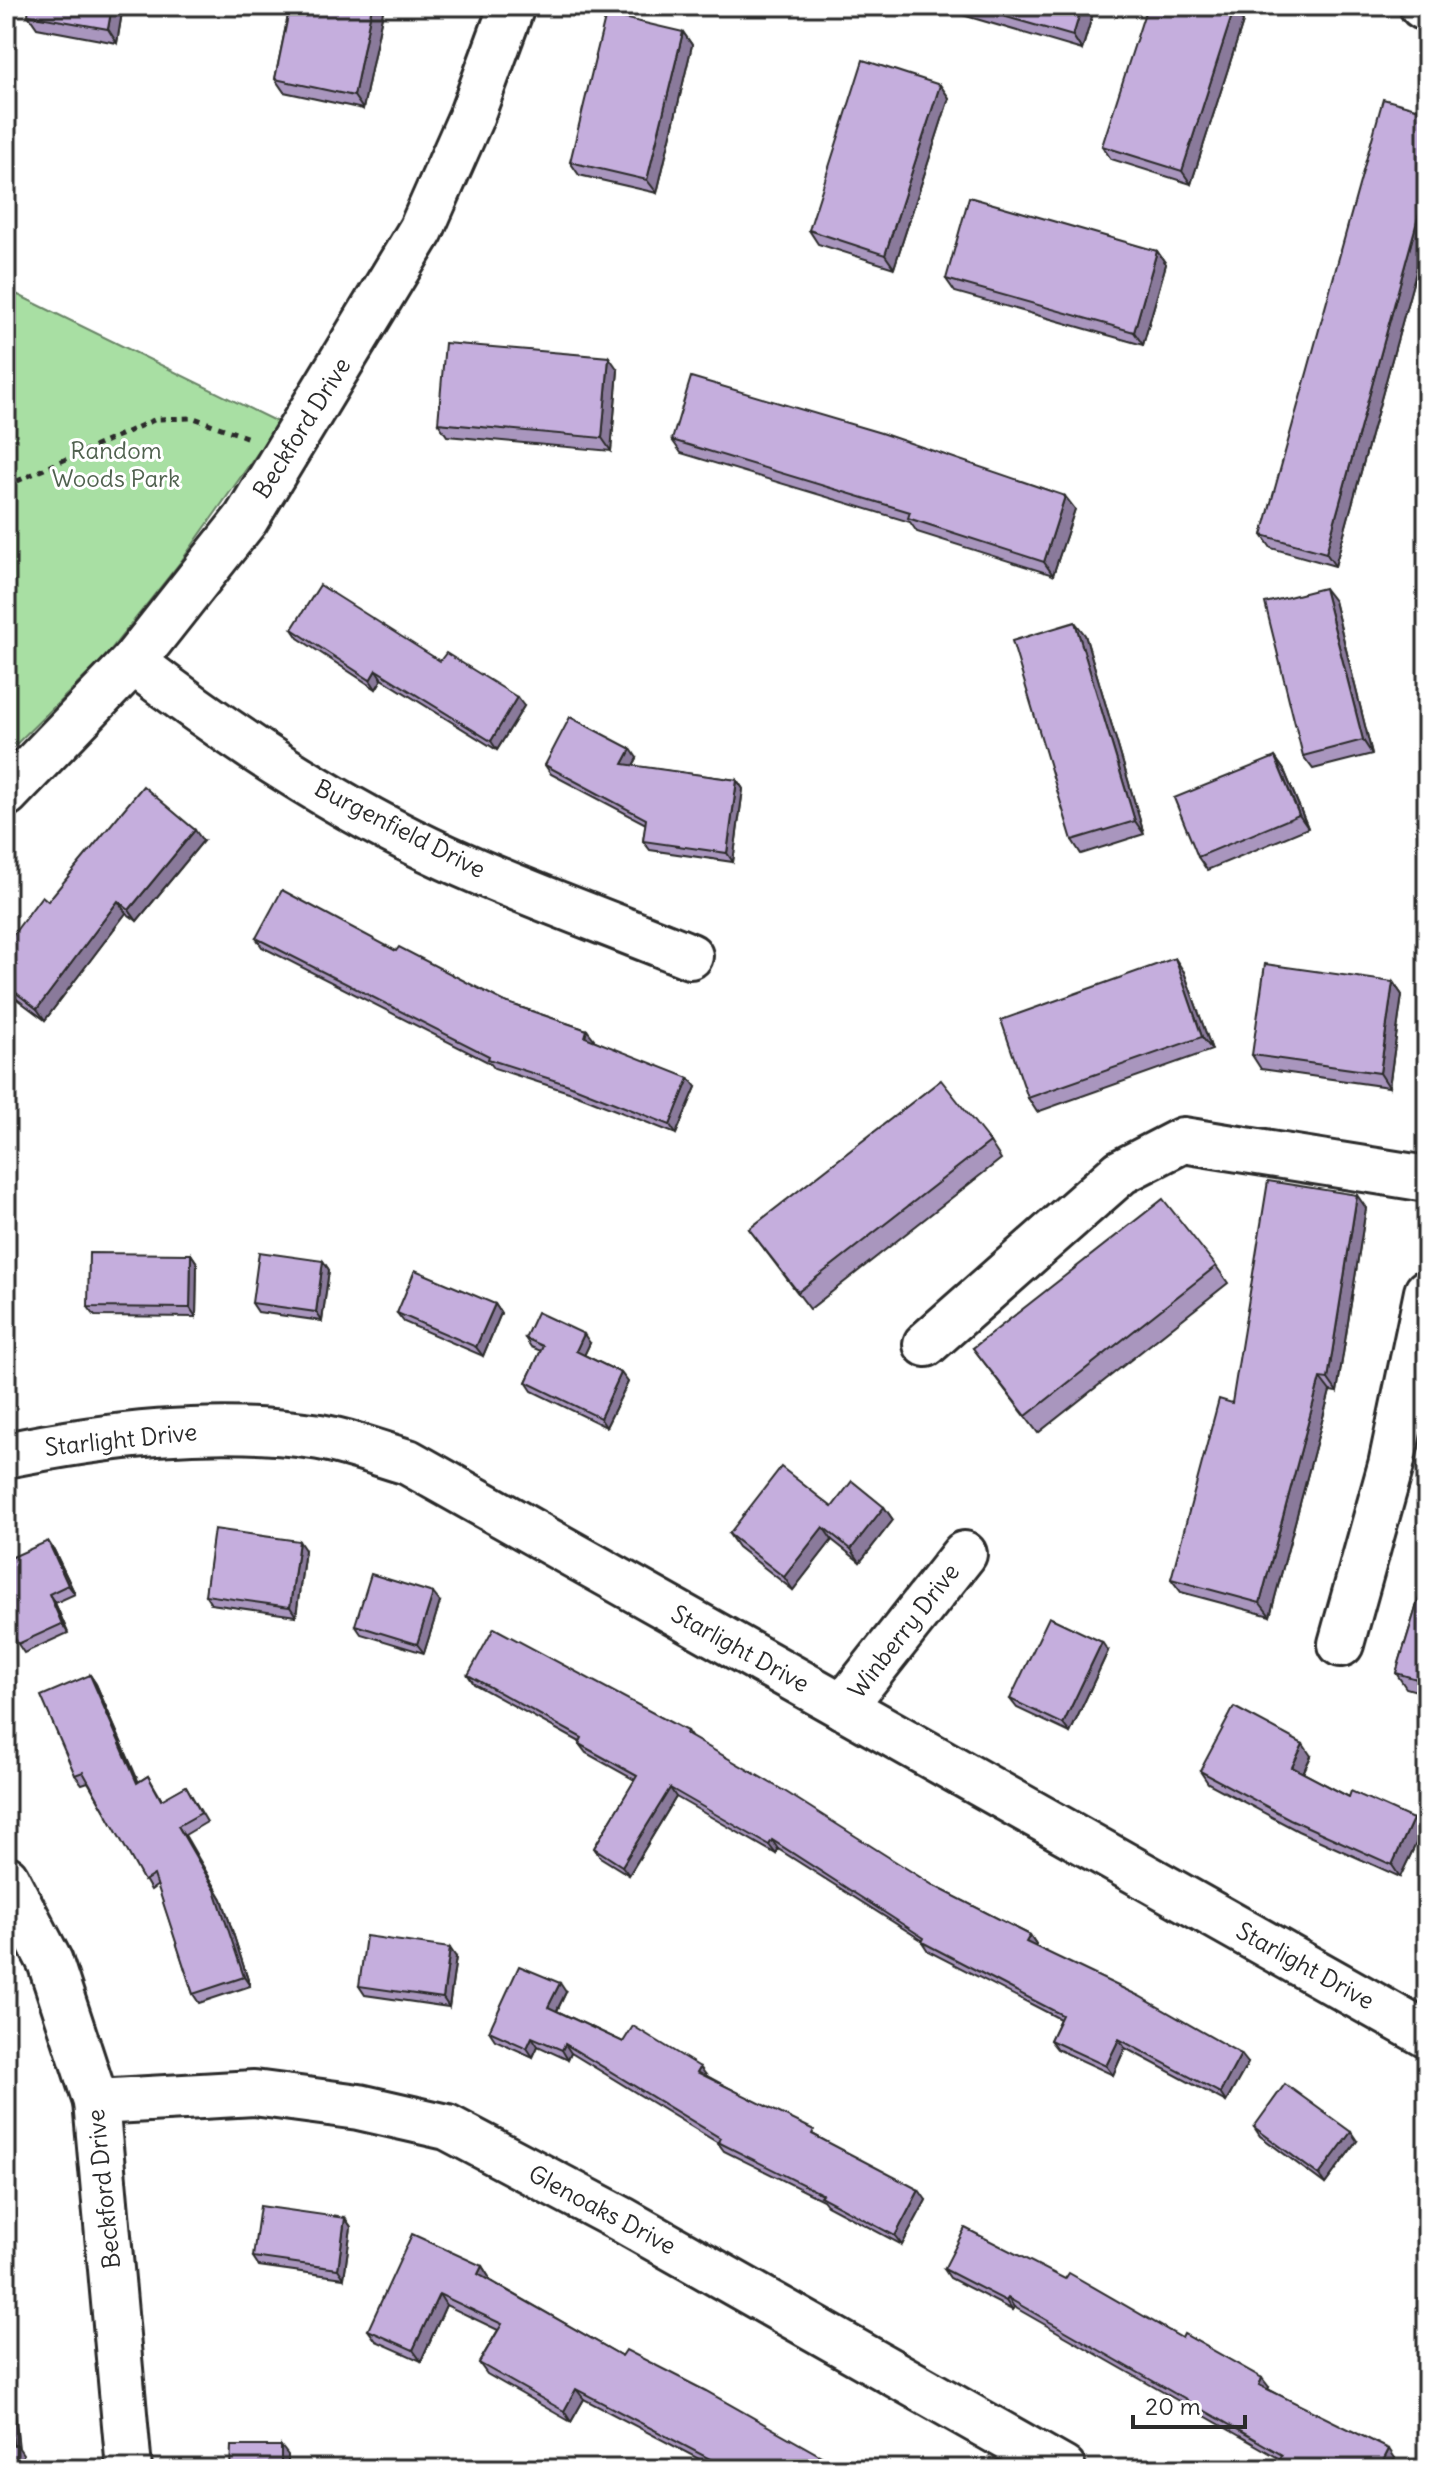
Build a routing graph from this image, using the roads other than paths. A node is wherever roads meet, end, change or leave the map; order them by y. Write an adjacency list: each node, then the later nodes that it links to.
1 (512, 6): 2 (street, Beckford Drive)
2 (133, 662): 3 (street, Beckford Drive); 4 (street, Burgenfield Drive)
3 (6, 794)
4 (690, 956)
5 (1427, 1179): 7 (street)
6 (1427, 1292): 9 (street)
7 (926, 1344)
8 (6, 1455): 12 (street, Starlight Drive)
9 (1409, 1470): 11 (street)
10 (964, 1554): 12 (street, Winberry Drive)
11 (1341, 1644)
12 (843, 1707): 14 (street, Starlight Drive)
13 (6, 1878): 15 (street, Beckford Drive)
14 (1427, 2035)
15 (96, 2102): 16 (street, Beckford Drive); 17 (street, Glenoaks Drive)
16 (129, 2469)
17 (1063, 2469)

